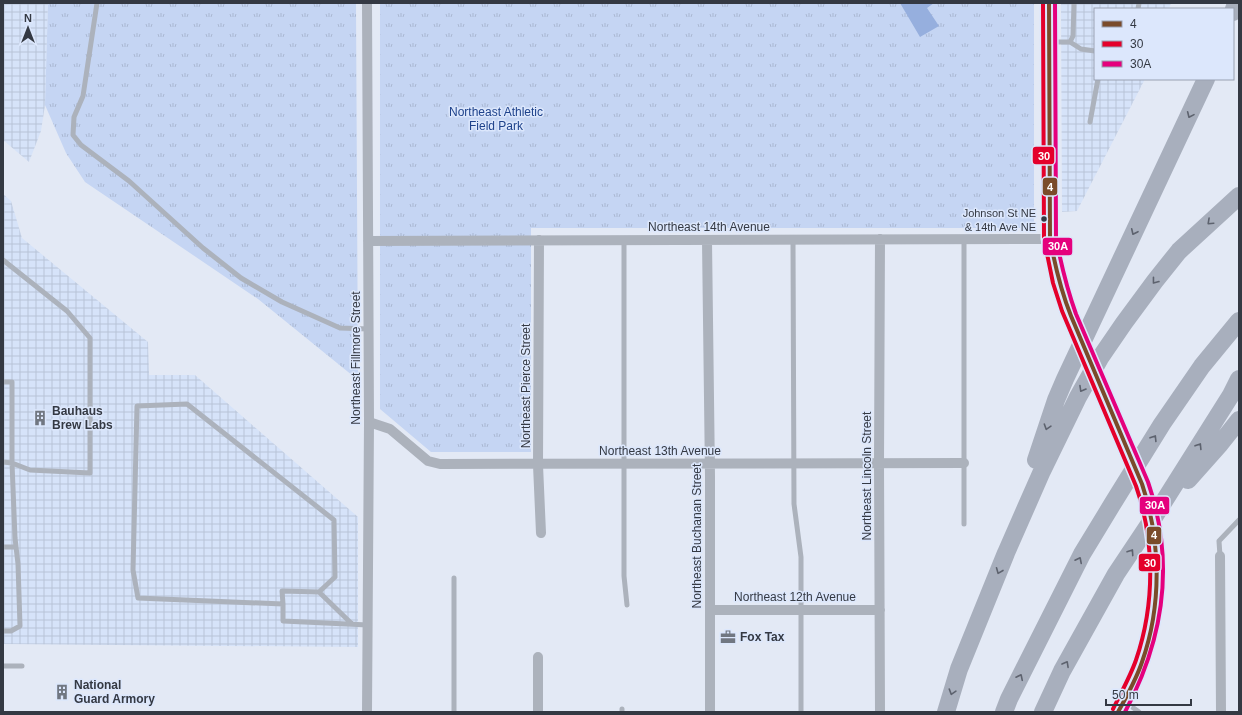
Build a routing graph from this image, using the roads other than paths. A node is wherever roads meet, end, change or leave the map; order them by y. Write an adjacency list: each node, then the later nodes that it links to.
1 (97, 3): 22 (lane)
2 (367, 3): 19 (street, Northeast Fillmore Street)
3 (1049, 3): 5 (street)
4 (1074, 3): 6 (lane)
5 (1049, 42): 6 (lane); 14 (street)
6 (1070, 42): 7 (lane)
7 (1094, 51)
8 (1098, 80): 10 (lane)
9 (1206, 80): 41 (highway, one-way to 41)
10 (1090, 122)
11 (1239, 196): 41 (highway, one-way to 41)
12 (880, 239): 13 (street, Northeast 14th Avenue); 18 (street, Northeast 14th Avenue); 30 (street, Northeast Lincoln Street)
13 (964, 239): 14 (street, Northeast 14th Avenue); 31 (lane)
14 (1050, 239): 56 (street)
15 (539, 240): 16 (street, Northeast 14th Avenue); 19 (street, Northeast 14th Avenue); 34 (street, Northeast Pierce Street)
16 (624, 240): 17 (street, Northeast 14th Avenue); 32 (lane)
17 (707, 240): 18 (street, Northeast 14th Avenue); 29 (street, Northeast Buchanan Street)
18 (793, 240): 33 (lane)
19 (368, 241): 22 (street, Northeast Fillmore Street)
20 (3, 260): 28 (lane)
21 (1236, 325): 64 (highway, one-way to 21)
22 (369, 329): 26 (street, Northeast Fillmore Street)
23 (1239, 379): 35 (highway, one-way to 23)
24 (3, 382): 28 (lane)
25 (1239, 420): 35 (highway)
26 (369, 422): 34 (street, Northeast 13th Avenue); 51 (street, Northeast Fillmore Street)
27 (3, 462): 28 (lane)
28 (12, 463): 40 (lane)
29 (710, 463): 32 (street, Northeast 13th Avenue); 33 (street, Northeast 13th Avenue); 47 (street, Northeast Buchanan Street)
30 (879, 463): 31 (street, Northeast 13th Avenue); 33 (street, Northeast 13th Avenue); 49 (street, Northeast Lincoln Street)
31 (964, 463): 37 (lane)
32 (624, 464): 34 (street, Northeast 13th Avenue); 46 (lane)
33 (794, 464): 48 (lane)
34 (538, 465): 38 (street, Northeast Pierce Street)
35 (1156, 514): 65 (highway, one-way to 35)
36 (1239, 520): 42 (lane)
37 (964, 524)
38 (541, 533)
39 (3, 547): 40 (lane)
40 (16, 547): 52 (lane)
41 (1006, 552): 63 (highway, one-way to 63)
42 (1220, 556): 68 (street)
43 (454, 578): 58 (lane)
44 (319, 592): 45 (lane); 45 (lane); 50 (lane)
45 (283, 604): 50 (lane)
46 (627, 605)
47 (710, 610): 48 (street, Northeast 12th Avenue); 60 (street, Northeast Buchanan Street)
48 (802, 610): 49 (street, Northeast 12th Avenue); 61 (lane)
49 (880, 610): 62 (street, Northeast Lincoln Street)
50 (352, 624): 51 (lane)
51 (368, 625): 57 (street, Northeast Fillmore Street)
52 (3, 631)
53 (538, 657): 59 (street)
54 (3, 666): 55 (lane)
55 (22, 666)
56 (1124, 701): 66 (street); 67 (lane)
57 (367, 712)
58 (454, 712)
59 (538, 712)
60 (710, 712)
61 (801, 712)
62 (880, 712)
63 (946, 712)
64 (1004, 712)
65 (1043, 712)
66 (1118, 712)
67 (1139, 712)
68 (1221, 712)

